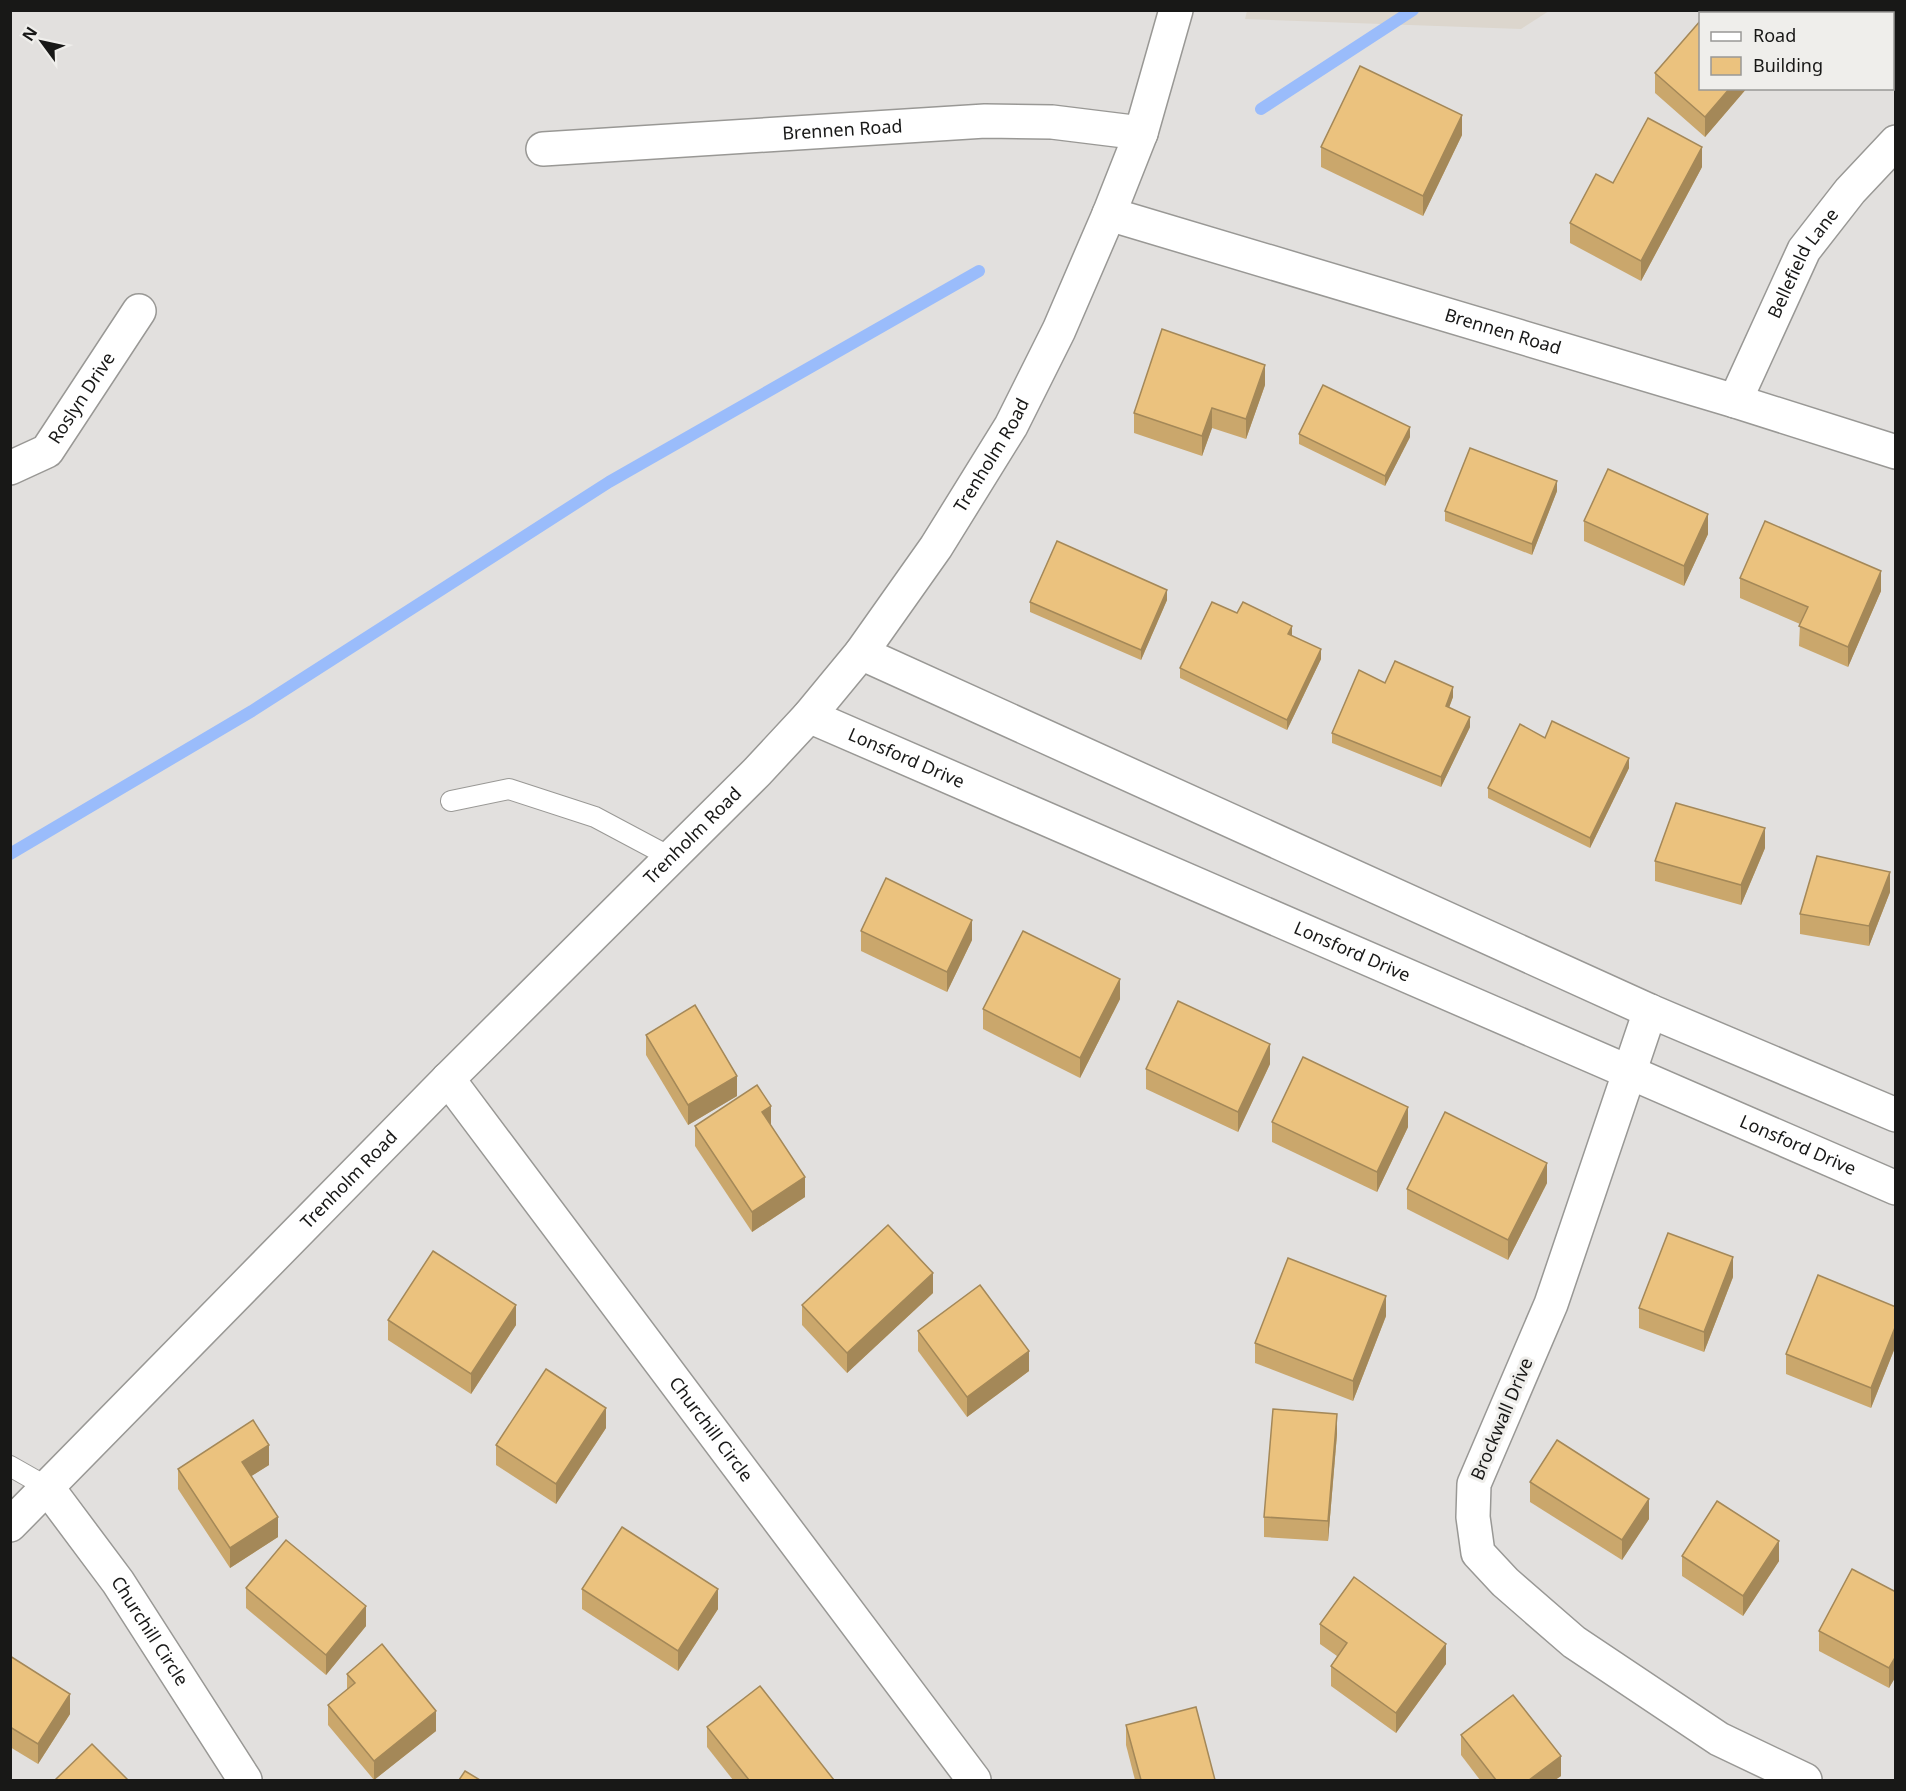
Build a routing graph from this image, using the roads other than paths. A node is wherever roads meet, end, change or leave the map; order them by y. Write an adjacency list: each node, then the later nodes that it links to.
1 (1176, 10): 2 (street, Trenholm Road)
2 (1141, 132): 4 (street, Brennen Road); 5 (street, Trenholm Road)
3 (1896, 142): 7 (street, Bellefield Lane)
4 (543, 149)
5 (1109, 214): 7 (street, Brennen Road); 10 (street, Trenholm Road)
6 (138, 311): 9 (street, Roslyn Drive)
7 (1735, 401): 8 (street, Brennen Road)
8 (1896, 452)
9 (10, 468)
10 (861, 653): 11 (street, Trenholm Road); 14 (street)
11 (808, 716): 13 (street, Trenholm Road); 15 (street, Lonsford Drive)
12 (451, 801): 13 (lane)
13 (672, 858): 16 (street, Trenholm Road)
14 (1650, 1011): 15 (street, Brockwall Drive); 17 (street)
15 (1629, 1073): 18 (street, Lonsford Drive); 24 (street, Brockwall Drive)
16 (448, 1079): 20 (street, Trenholm Road); 23 (street, Churchill Circle)
17 (1896, 1115)
18 (1896, 1188)
19 (10, 1466): 20 (lane)
20 (47, 1487): 21 (street, Trenholm Road); 22 (street, Churchill Circle)
21 (10, 1525)
22 (245, 1780)
23 (974, 1780)
24 (1806, 1780)

